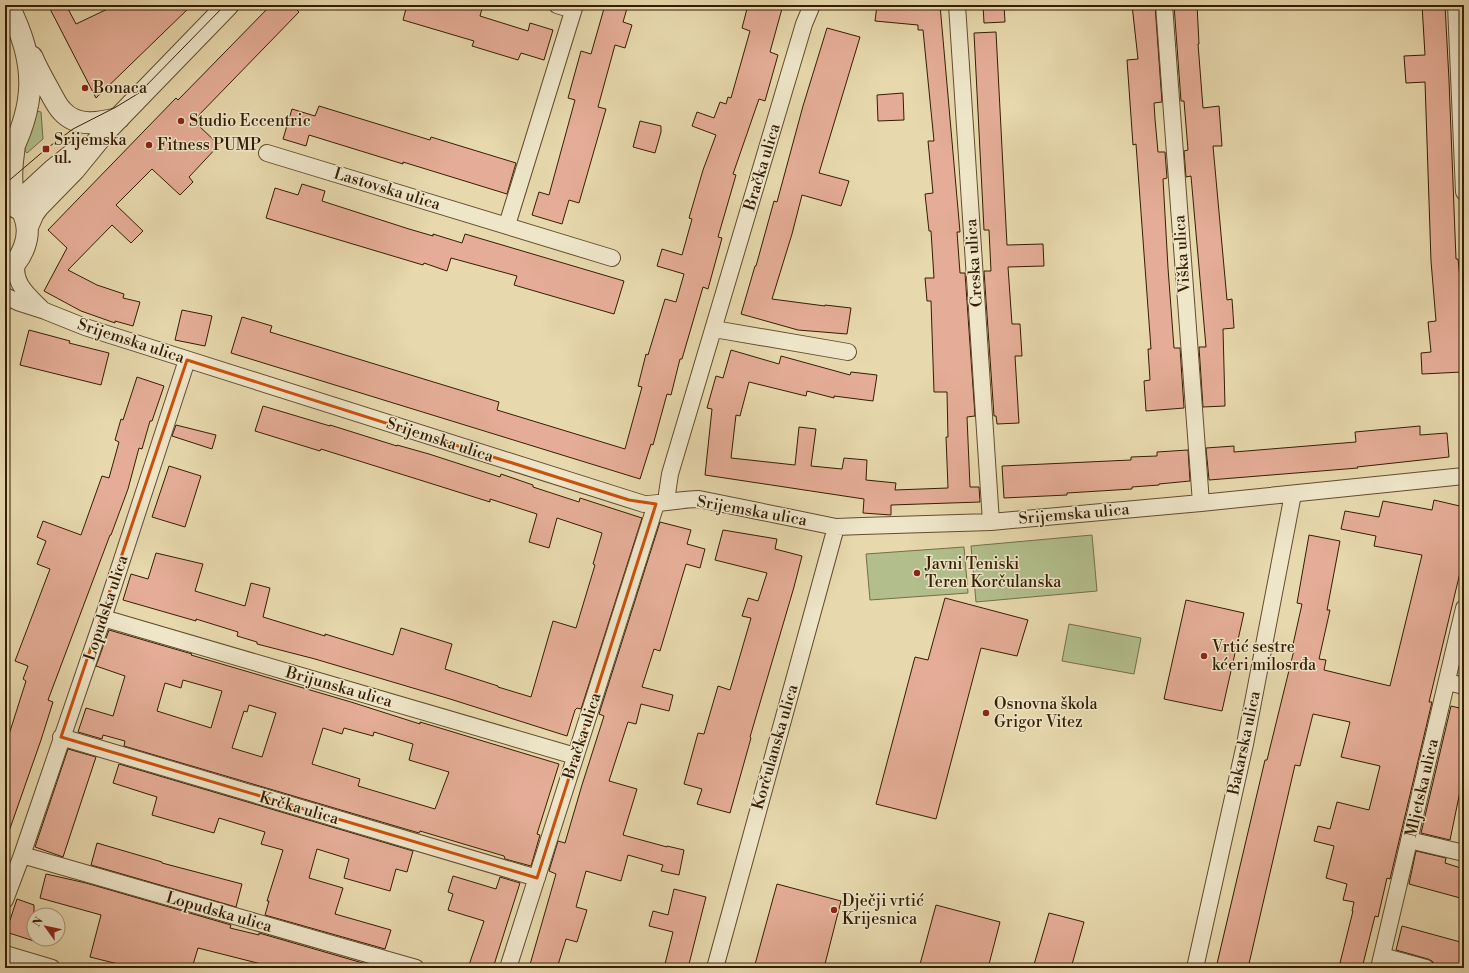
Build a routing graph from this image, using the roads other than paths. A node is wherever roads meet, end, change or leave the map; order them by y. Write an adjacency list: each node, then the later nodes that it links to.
1 (8, 5): 9 (street)
2 (228, 5): 10 (street)
3 (557, 5): 8 (street)
4 (812, 5): 21 (street, Bračka ulica)
5 (957, 5): 28 (street, Creska ulica)
6 (1164, 5): 27 (street, Viška ulica)
7 (1456, 5): 13 (street)
8 (574, 7): 15 (street)
9 (25, 42): 10 (street); 12 (street)
10 (112, 125): 14 (street); 16 (street)
11 (267, 153): 15 (street, Lastovska ulica)
12 (9, 156): 14 (street)
13 (1464, 192)
14 (12, 204): 16 (street)
15 (507, 226): 17 (street, Lastovska ulica)
16 (27, 228): 18 (street)
17 (612, 258)
18 (11, 267): 20 (street, Srijemska ulica)
19 (5, 296): 20 (street, Srijemska ulica)
20 (45, 311): 23 (street, Srijemska ulica)
21 (714, 329): 22 (street); 26 (street, Bračka ulica)
22 (848, 352)
23 (186, 360): 26 (street, Srijemska ulica); 31 (street, Lopudska ulica)
24 (1464, 476): 25 (street, Srijemska ulica)
25 (1293, 494): 27 (street, Srijemska ulica); 47 (street, Bakarska ulica)
26 (662, 503): 29 (street, Srijemska ulica); 35 (street, Bračka ulica)
27 (1200, 503): 28 (street, Srijemska ulica)
28 (991, 522): 29 (street, Srijemska ulica)
29 (836, 527): 46 (street, Korčulanska ulica)
30 (1464, 608): 32 (street, Mljetska ulica)
31 (103, 618): 34 (street, Lopudska ulica); 35 (street, Brijunska ulica)
32 (1447, 682): 33 (street); 36 (street, Mljetska ulica)
33 (1464, 686)
34 (61, 738): 38 (street, Lopudska ulica); 39 (street, Krčka ulica)
35 (575, 756): 39 (street, Bračka ulica)
36 (1409, 840): 37 (street); 42 (street, Mljetska ulica)
37 (1464, 853)
38 (22, 855): 40 (street, Lopudska ulica); 44 (street, Lopudska ulica)
39 (537, 878): 45 (street, Bračka ulica)
40 (5, 900)
41 (5, 954): 43 (street)
42 (1381, 962): 48 (street)
43 (52, 968)
44 (416, 968)
45 (508, 968)
46 (715, 968)
47 (1195, 968)
48 (1426, 968)

